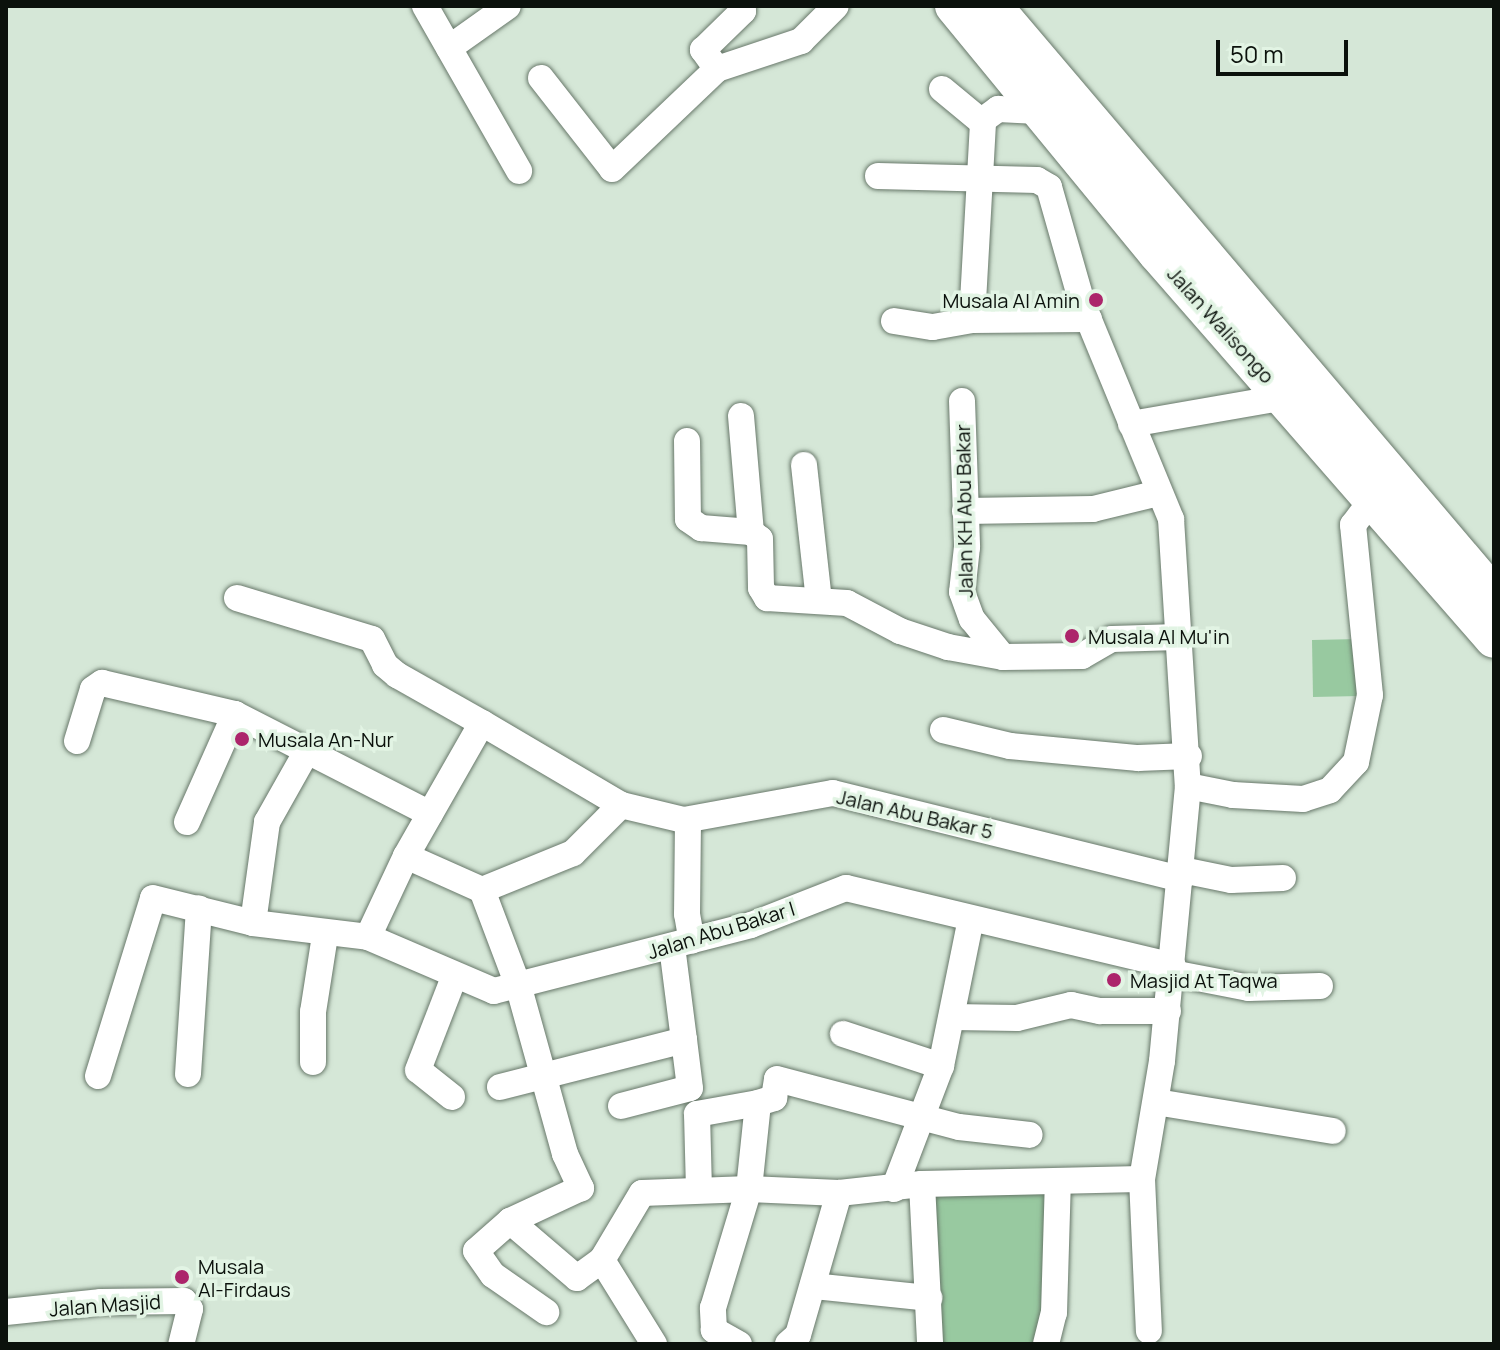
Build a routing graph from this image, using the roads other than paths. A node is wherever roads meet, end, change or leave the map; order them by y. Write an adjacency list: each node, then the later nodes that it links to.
1 (425, 6): 7 (street)
2 (508, 6): 7 (street)
3 (741, 6): 8 (street)
4 (836, 6): 8 (street)
5 (954, 6): 11 (highway, Jalan Walisongo)
6 (993, 6): 29 (highway, Jalan Walisongo)
7 (449, 48): 13 (street)
8 (717, 69): 9 (street)
9 (541, 78)
10 (942, 89): 12 (street)
11 (1038, 111): 12 (street); 19 (highway, Jalan Walisongo)
12 (983, 120): 15 (street)
13 (519, 171)
14 (878, 176): 15 (street)
15 (977, 179): 16 (street); 17 (street)
16 (1089, 319): 17 (street); 22 (street)
17 (972, 320): 18 (street)
18 (894, 321)
19 (1285, 397): 22 (street); 26 (highway, Jalan Walisongo)
20 (962, 401): 27 (street, Jalan KH Abu Bakar)
21 (741, 416): 28 (street)
22 (1131, 424): 25 (street)
23 (687, 441): 28 (street)
24 (804, 465): 31 (street)
25 (1158, 493): 27 (street); 32 (street)
26 (1372, 500): 33 (highway, Jalan Walisongo); 41 (street)
27 (965, 511): 34 (street, Jalan KH Abu Bakar)
28 (751, 532): 31 (street)
29 (1494, 596)
30 (237, 598): 36 (street, Jalan Abu Bakar 5)
31 (819, 600): 34 (street)
32 (1178, 637): 34 (street); 40 (street)
33 (1494, 639)
34 (1003, 657)
35 (235, 714): 38 (street); 39 (street); 45 (street)
36 (482, 723): 42 (street, Jalan Abu Bakar 5); 43 (street)
37 (943, 730): 40 (street)
38 (77, 741)
39 (307, 751): 43 (street); 52 (street)
40 (1189, 756): 41 (street)
41 (1188, 786): 47 (street)
42 (621, 805): 44 (street, Jalan Abu Bakar 5); 49 (street)
43 (430, 814): 46 (street)
44 (688, 820): 47 (street, Jalan Abu Bakar 5); 55 (street)
45 (187, 822)
46 (406, 856): 49 (street); 54 (street)
47 (1182, 874): 48 (street, Jalan Abu Bakar 5); 56 (street)
48 (1283, 878)
49 (482, 890): 59 (street)
50 (199, 908): 52 (street); 67 (street); 68 (street)
51 (971, 919): 55 (street, Jalan Abu Bakar I); 56 (street, Jalan Abu Bakar I); 61 (street)
52 (253, 923): 53 (street)
53 (325, 935): 54 (street); 64 (street)
54 (368, 937): 57 (street, Jalan Abu Bakar I)
55 (682, 943): 59 (street, Jalan Abu Bakar I); 63 (street)
56 (1172, 969): 58 (street, Jalan Abu Bakar I); 60 (street)
57 (454, 977): 59 (street, Jalan Abu Bakar I); 70 (street)
58 (1320, 986)
59 (519, 988): 66 (street)
60 (1168, 1011): 61 (street); 71 (street)
61 (952, 1017): 65 (street)
62 (843, 1034): 65 (street)
63 (684, 1040): 66 (street); 73 (street)
64 (313, 1062)
65 (941, 1066): 74 (street)
66 (543, 1073): 69 (street); 84 (street)
67 (188, 1074)
68 (98, 1076)
69 (500, 1087)
70 (452, 1097)
71 (1156, 1102): 75 (street); 77 (street)
72 (758, 1103): 74 (street); 80 (street); 82 (street)
73 (621, 1106)
74 (925, 1119): 76 (street); 81 (street)
75 (1333, 1131)
76 (1030, 1135)
77 (1142, 1179): 78 (street); 90 (street)
78 (1058, 1182): 79 (street); 96 (street)
79 (922, 1184): 81 (street); 87 (street)
80 (749, 1189): 82 (street); 83 (street); 93 (street)
81 (894, 1189): 83 (street)
82 (699, 1190): 85 (street)
83 (839, 1193): 86 (street)
84 (510, 1221): 85 (street); 89 (street)
85 (602, 1260): 92 (street)
86 (813, 1286): 87 (street); 94 (street)
87 (929, 1298): 95 (street)
88 (6, 1312): 91 (street, Jalan Masjid)
89 (546, 1312)
90 (1149, 1331)
91 (181, 1344)
92 (654, 1344)
93 (739, 1344)
94 (788, 1344)
95 (930, 1344)
96 (1046, 1344)

